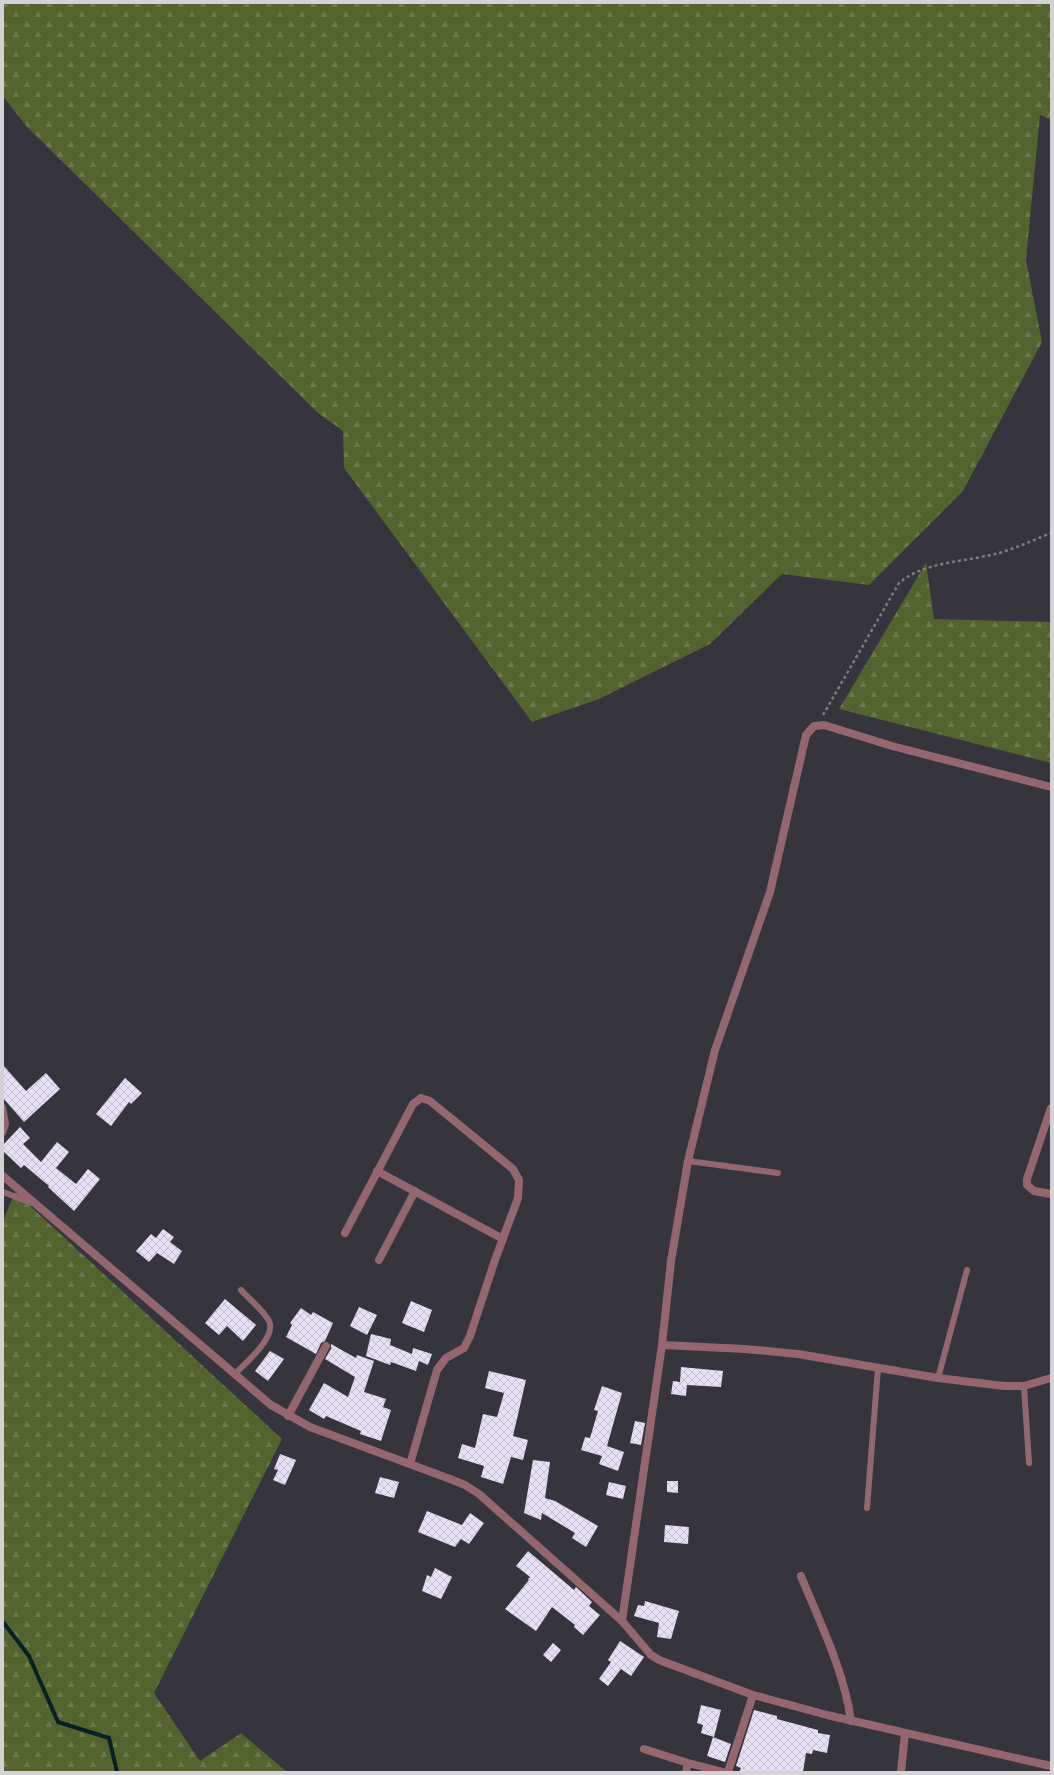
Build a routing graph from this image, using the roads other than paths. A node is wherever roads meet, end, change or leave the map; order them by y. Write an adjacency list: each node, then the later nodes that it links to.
1 (1051, 788): 5 (street)
2 (3, 1107): 4 (lane)
3 (1051, 1108): 11 (street)
4 (3, 1133)
5 (688, 1161): 7 (lane); 18 (street)
6 (378, 1172): 9 (street); 13 (street); 14 (street)
7 (778, 1173)
8 (3, 1176): 12 (street)
9 (415, 1191): 14 (street); 15 (street)
10 (3, 1192): 12 (lane)
11 (1051, 1194)
12 (36, 1204): 21 (street)
13 (345, 1233)
14 (503, 1239): 26 (street)
15 (379, 1260)
16 (967, 1270): 22 (lane)
17 (241, 1290): 21 (lane)
18 (662, 1345): 20 (street); 30 (street)
19 (326, 1346): 25 (street)
20 (878, 1368): 22 (street); 28 (lane)
21 (235, 1374): 25 (street)
22 (938, 1378): 24 (street)
23 (1051, 1378): 24 (street)
24 (1024, 1386): 27 (lane)
25 (288, 1416): 26 (street)
26 (410, 1464): 30 (street)
27 (1029, 1464)
28 (868, 1508)
29 (801, 1576): 32 (street)
30 (622, 1621): 31 (street)
31 (753, 1695): 32 (street); 39 (street)
32 (851, 1721): 33 (street)
33 (906, 1733): 36 (street); 40 (street)
34 (644, 1749): 35 (street)
35 (688, 1763): 37 (street); 38 (street)
36 (1051, 1766)
37 (686, 1772)
38 (723, 1772)
39 (728, 1772)
40 (901, 1772)

